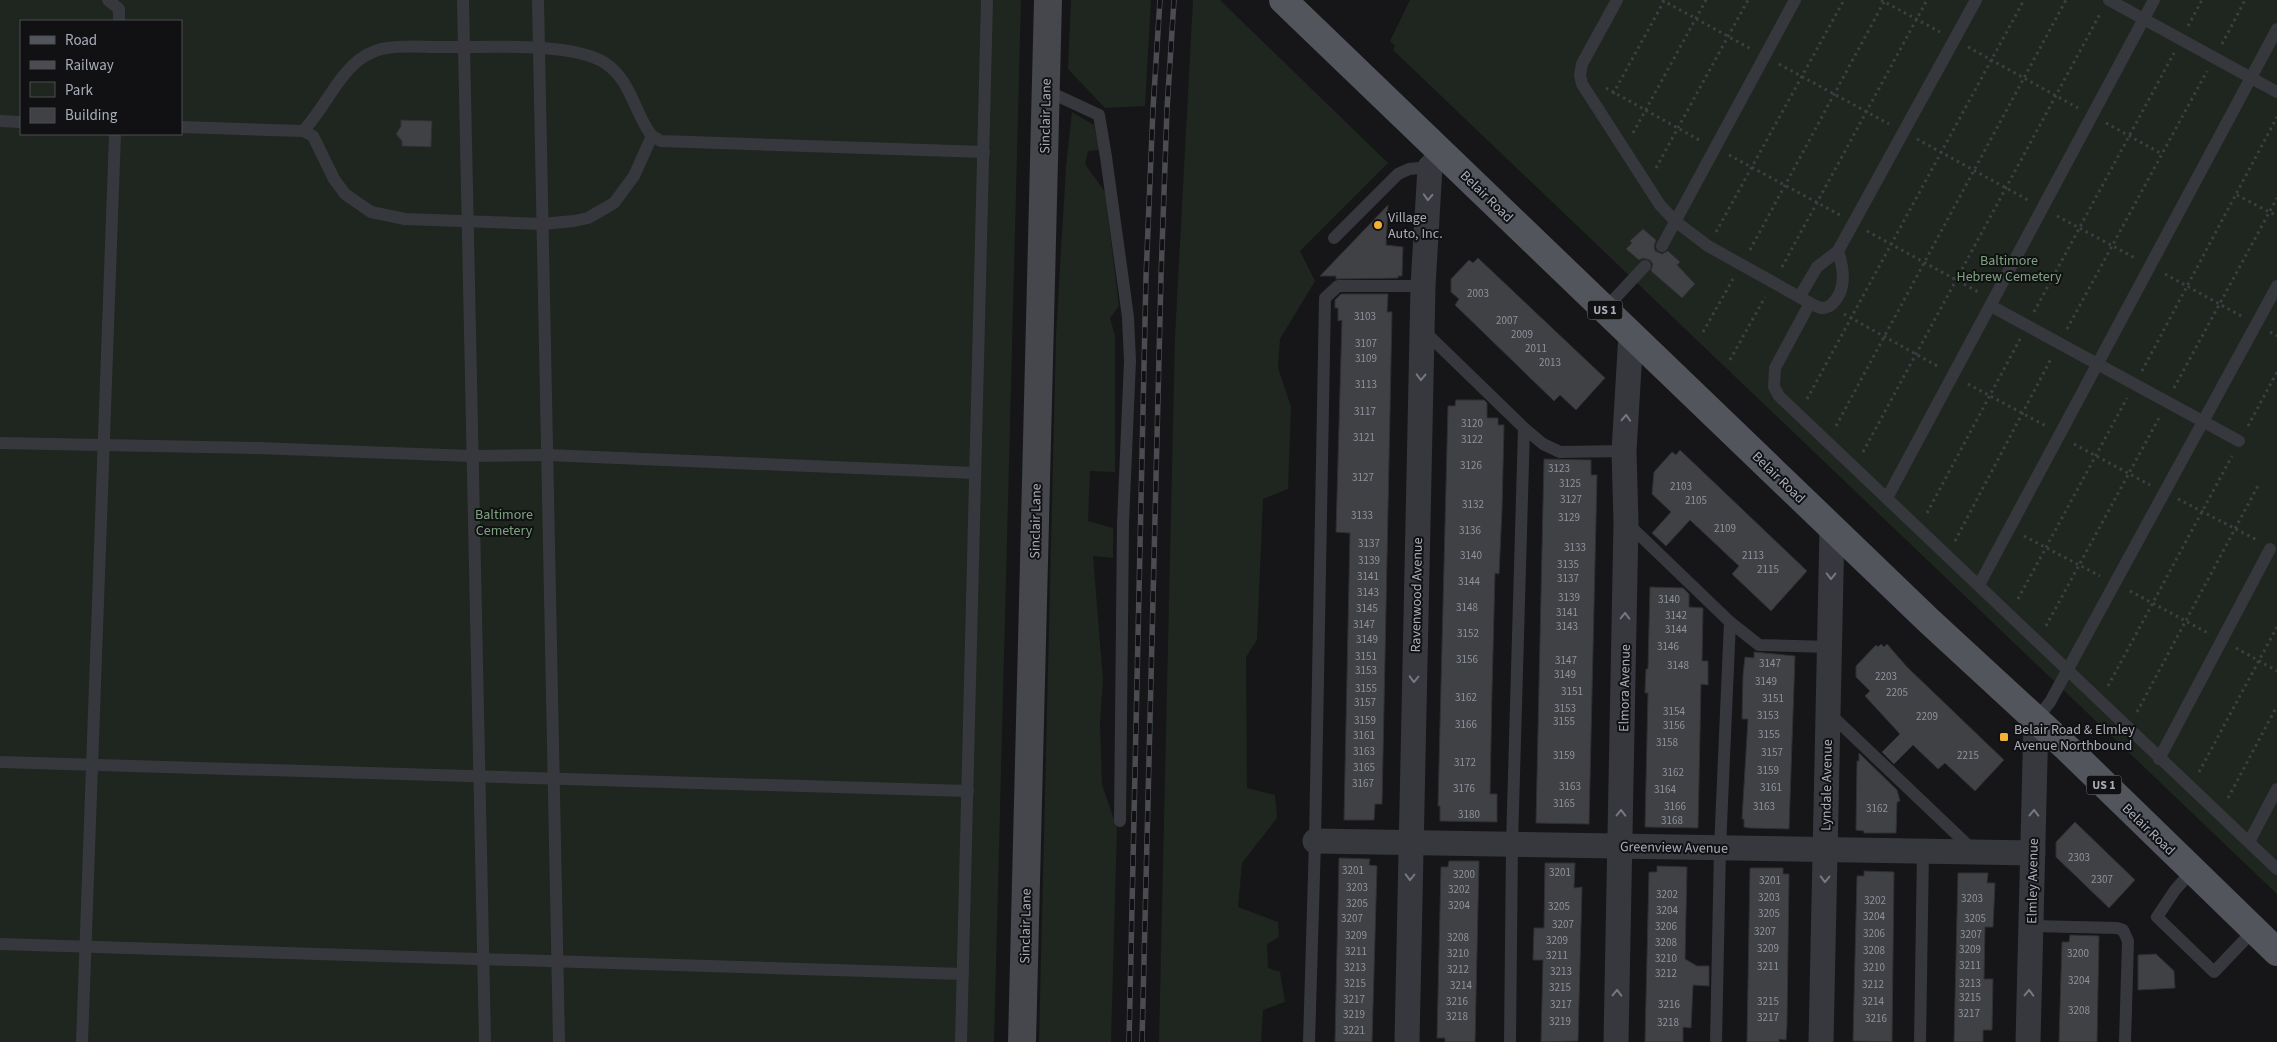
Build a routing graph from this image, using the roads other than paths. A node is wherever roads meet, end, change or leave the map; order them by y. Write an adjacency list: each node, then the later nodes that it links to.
1 (108, 0): 12 (lane)
2 (463, 0): 15 (lane)
3 (538, 0): 16 (lane)
4 (987, 0): 26 (lane)
5 (1048, 0): 18 (main road, Sinclair Lane)
6 (1283, 0): 27 (main road, Belair Road / US 1)
7 (1617, 0): 28 (lane)
8 (1794, 0): 28 (lane)
9 (1976, 0): 33 (lane)
10 (2154, 0): 13 (lane)
11 (2106, 4): 13 (lane)
12 (121, 10)
13 (2144, 18): 17 (lane); 38 (lane)
14 (2277, 28): 17 (lane)
15 (464, 47): 16 (lane); 23 (lane); 29 (lane)
16 (539, 49): 25 (lane); 30 (lane)
17 (2251, 77): 19 (lane); 42 (lane)
18 (1045, 90): 69 (lane); 94 (main road, Sinclair Lane)
19 (2277, 92)
20 (0, 121): 21 (lane)
21 (20, 122)
22 (182, 127): 23 (lane)
23 (303, 131): 29 (lane)
24 (115, 135): 47 (lane)
25 (652, 136): 26 (lane); 30 (lane)
26 (984, 152): 51 (lane)
27 (1436, 160): 31 (lane); 35 (street, Ravenwood Avenue, one-way to 35); 39 (main road, Belair Road / US 1)
28 (1675, 221): 32 (lane); 37 (lane)
29 (467, 222): 30 (lane); 50 (lane)
30 (542, 224): 49 (lane)
31 (1334, 238)
32 (1662, 246)
33 (1838, 251): 37 (lane); 37 (lane)
34 (1645, 266): 39 (lane)
35 (1423, 286): 40 (street, Ravenwood Avenue); 70 (lane)
36 (2277, 286): 43 (lane)
37 (1805, 300): 52 (lane)
38 (1992, 304): 42 (lane); 52 (lane)
39 (1604, 310): 41 (main road, Belair Road / US 1)
40 (1422, 329): 44 (lane); 72 (street, Ravenwood Avenue, one-way to 72)
41 (1631, 334): 48 (street, Elmora Avenue, one-way to 41); 54 (main road, Belair Road / US 1)
42 (2097, 363): 43 (lane); 56 (lane)
43 (2205, 422): 45 (lane); 59 (lane)
44 (1524, 428): 48 (lane); 73 (lane)
45 (2239, 442)
46 (0, 443): 47 (lane)
47 (104, 445): 50 (lane); 64 (lane)
48 (1624, 451): 53 (street, Elmora Avenue)
49 (547, 455): 50 (lane); 51 (lane); 66 (lane)
50 (472, 456): 65 (lane)
51 (975, 473): 68 (lane)
52 (1887, 498): 56 (lane)
53 (1626, 522): 57 (lane); 74 (street, Elmora Avenue, one-way to 53)
54 (1832, 528): 58 (street, Lyndale Avenue, one-way to 58); 61 (main road, Belair Road / US 1)
55 (2270, 550): 62 (lane)
56 (1979, 585): 59 (lane)
57 (1730, 622): 58 (lane); 75 (lane)
58 (1829, 647): 60 (street, Lyndale Avenue)
59 (2067, 671): 61 (lane); 62 (lane)
60 (1828, 712): 76 (street, Lyndale Avenue); 78 (lane)
61 (2036, 720): 79 (street, Elmley Avenue, one-way to 61); 81 (main road, Belair Road / US 1)
62 (2159, 759): 71 (lane)
63 (0, 762): 64 (lane)
64 (92, 765): 65 (lane); 85 (lane)
65 (479, 775): 66 (lane); 87 (lane)
66 (553, 778): 68 (lane); 88 (lane)
67 (2277, 789): 71 (lane)
68 (968, 791): 89 (lane)
69 (1120, 821)
70 (1315, 841): 72 (street, Greenview Avenue); 95 (lane)
71 (2249, 842): 80 (lane)
72 (1410, 843): 73 (street, Greenview Avenue); 96 (street, Ravenwood Avenue, one-way to 96)
73 (1512, 844): 74 (street, Greenview Avenue); 97 (lane)
74 (1621, 846): 75 (street, Greenview Avenue); 98 (street, Elmora Avenue, one-way to 74)
75 (1720, 848): 76 (street, Greenview Avenue); 99 (lane)
76 (1825, 849): 77 (street, Greenview Avenue); 100 (street, Lyndale Avenue, one-way to 100)
77 (1923, 851): 78 (street, Greenview Avenue); 101 (lane)
78 (1975, 852): 79 (street, Greenview Avenue)
79 (2033, 853): 82 (street, Elmley Avenue)
80 (2277, 869)
81 (2192, 871): 83 (main road, Belair Road / US 1); 83 (lane)
82 (2031, 926): 102 (street, Elmley Avenue, one-way to 82); 103 (lane)
83 (2254, 930): 86 (main road, Belair Road / US 1)
84 (0, 944): 85 (lane)
85 (86, 946): 87 (lane); 90 (lane)
86 (2277, 952)
87 (483, 958): 88 (lane); 91 (lane)
88 (557, 961): 89 (lane); 92 (lane)
89 (963, 974): 93 (lane)
90 (82, 1042)
91 (485, 1042)
92 (558, 1042)
93 (961, 1042)
94 (1022, 1042)
95 (1309, 1042)
96 (1407, 1042)
97 (1510, 1042)
98 (1616, 1042)
99 (1716, 1042)
100 (1821, 1042)
101 (1920, 1042)
102 (2028, 1042)
103 (2125, 1042)

